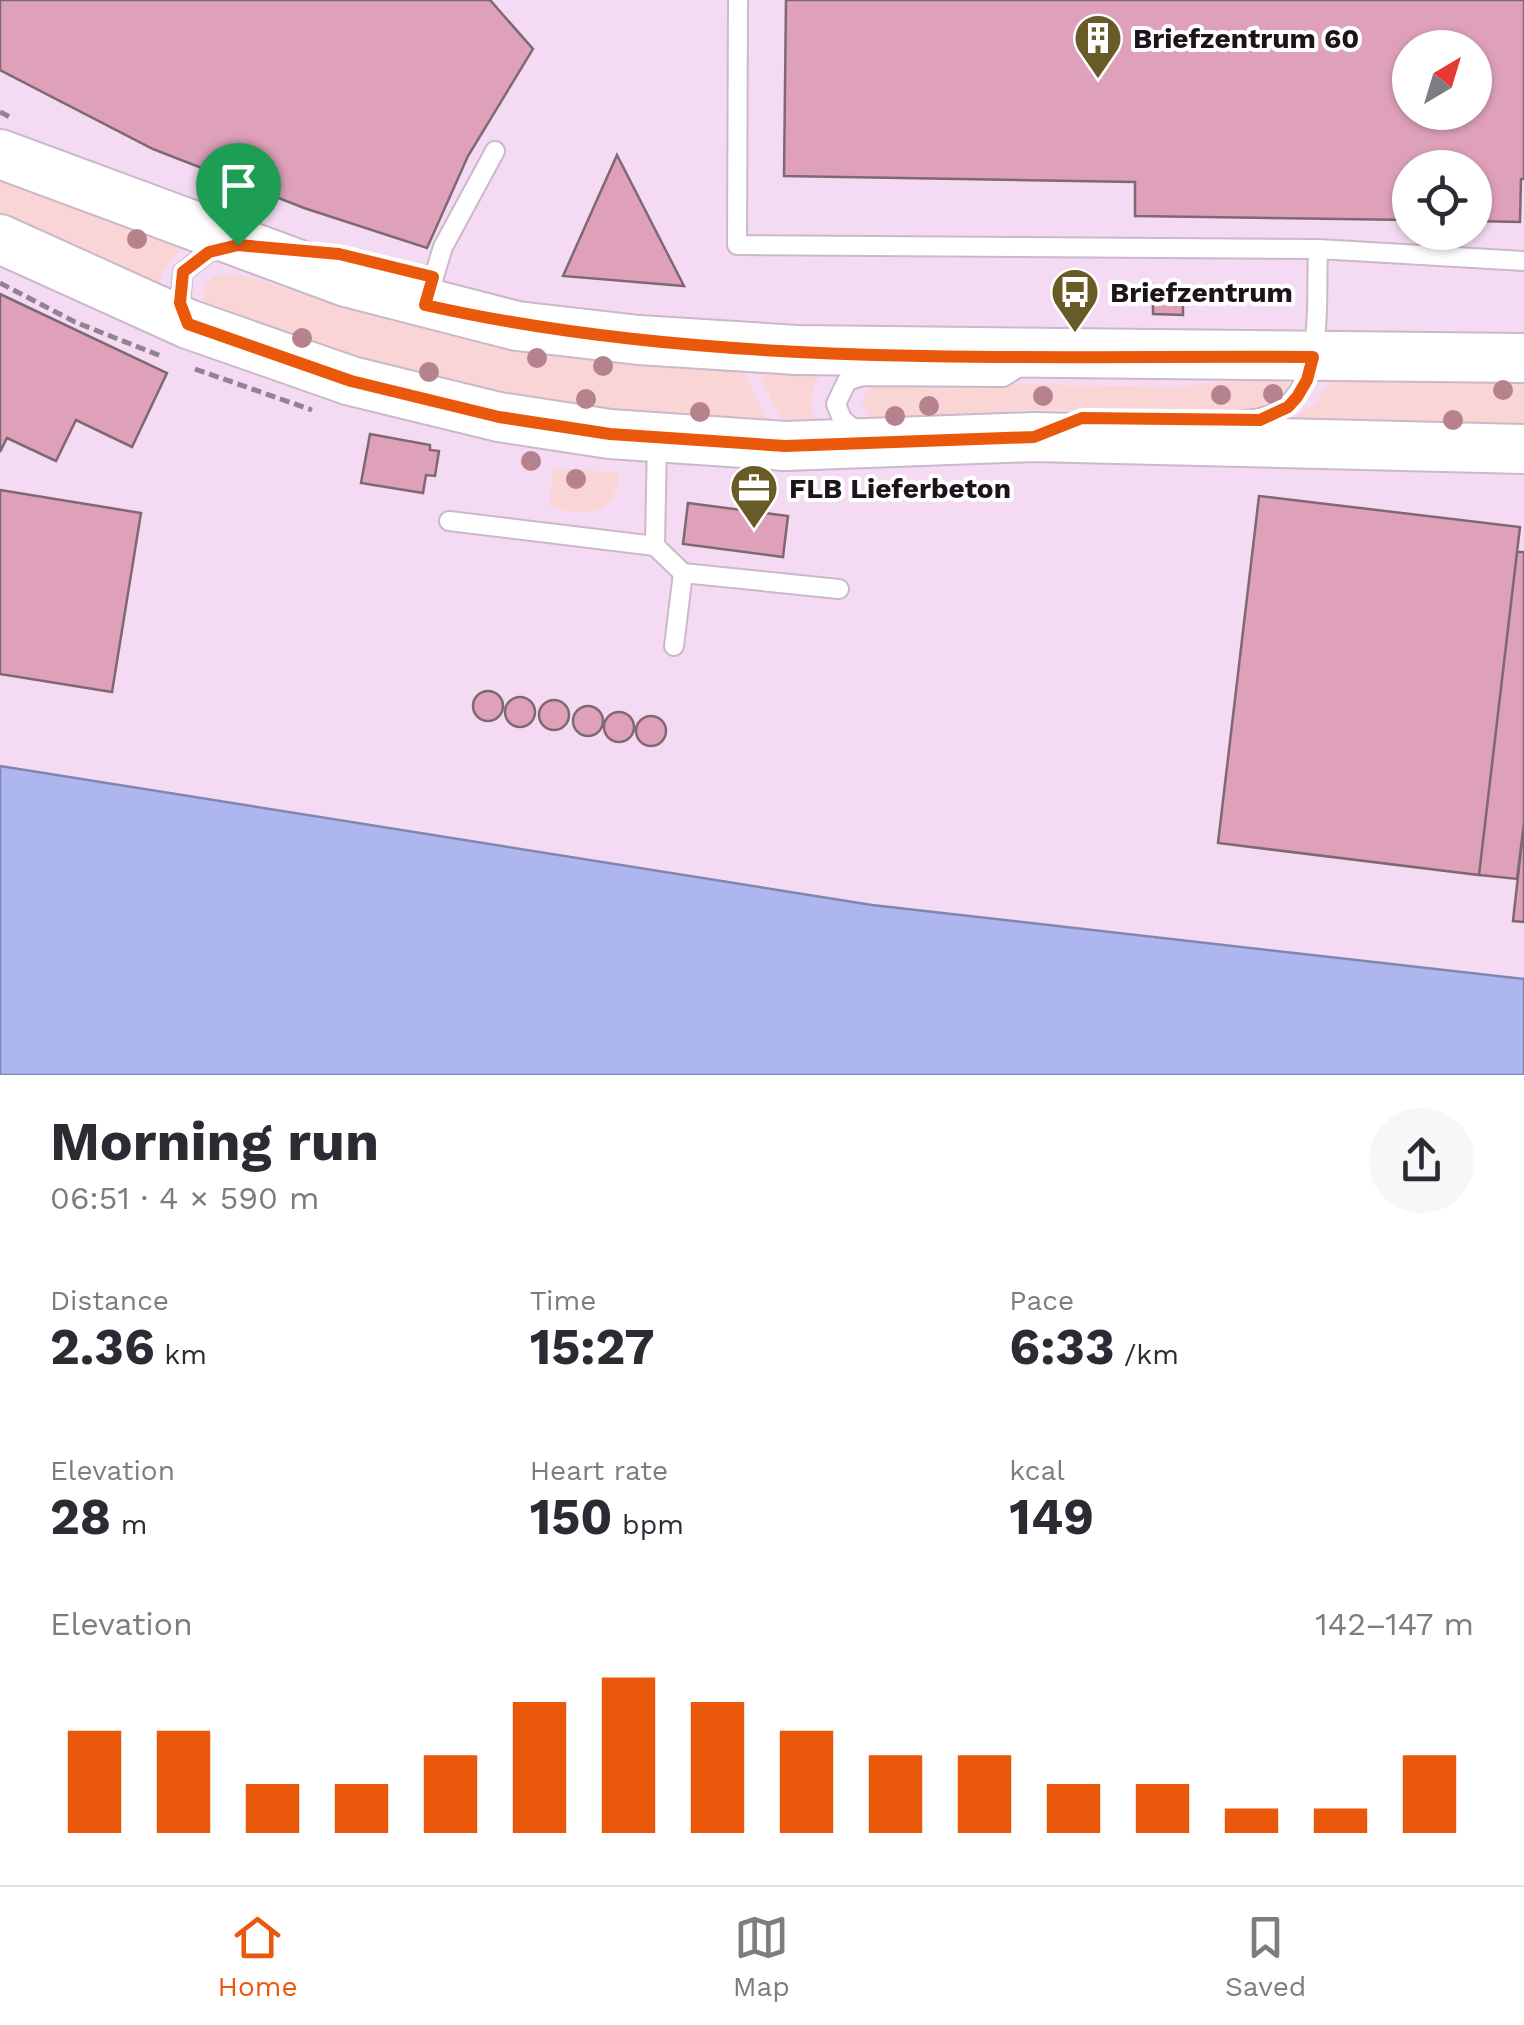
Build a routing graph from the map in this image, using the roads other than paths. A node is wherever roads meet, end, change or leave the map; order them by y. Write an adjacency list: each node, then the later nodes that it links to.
1 (738, 0): 6 (lane)
2 (495, 151): 8 (lane)
3 (0, 154): 5 (main road)
4 (0, 239): 9 (main road)
5 (238, 245): 8 (main road); 9 (lane)
6 (1318, 249): 7 (lane); 11 (lane)
7 (1524, 260)
8 (425, 305): 10 (main road)
9 (188, 324): 16 (main road)
10 (1038, 355): 11 (main road); 17 (lane)
11 (1313, 357): 12 (main road); 14 (lane)
12 (1524, 358)
13 (1082, 418): 15 (lane)
14 (1220, 420)
15 (1034, 437): 17 (main road); 18 (main road)
16 (657, 438): 17 (main road); 20 (lane)
17 (873, 442)
18 (1524, 449)
19 (449, 521): 20 (lane)
20 (655, 546): 21 (lane)
21 (683, 573): 22 (lane); 23 (lane)
22 (839, 589)
23 (674, 646)

